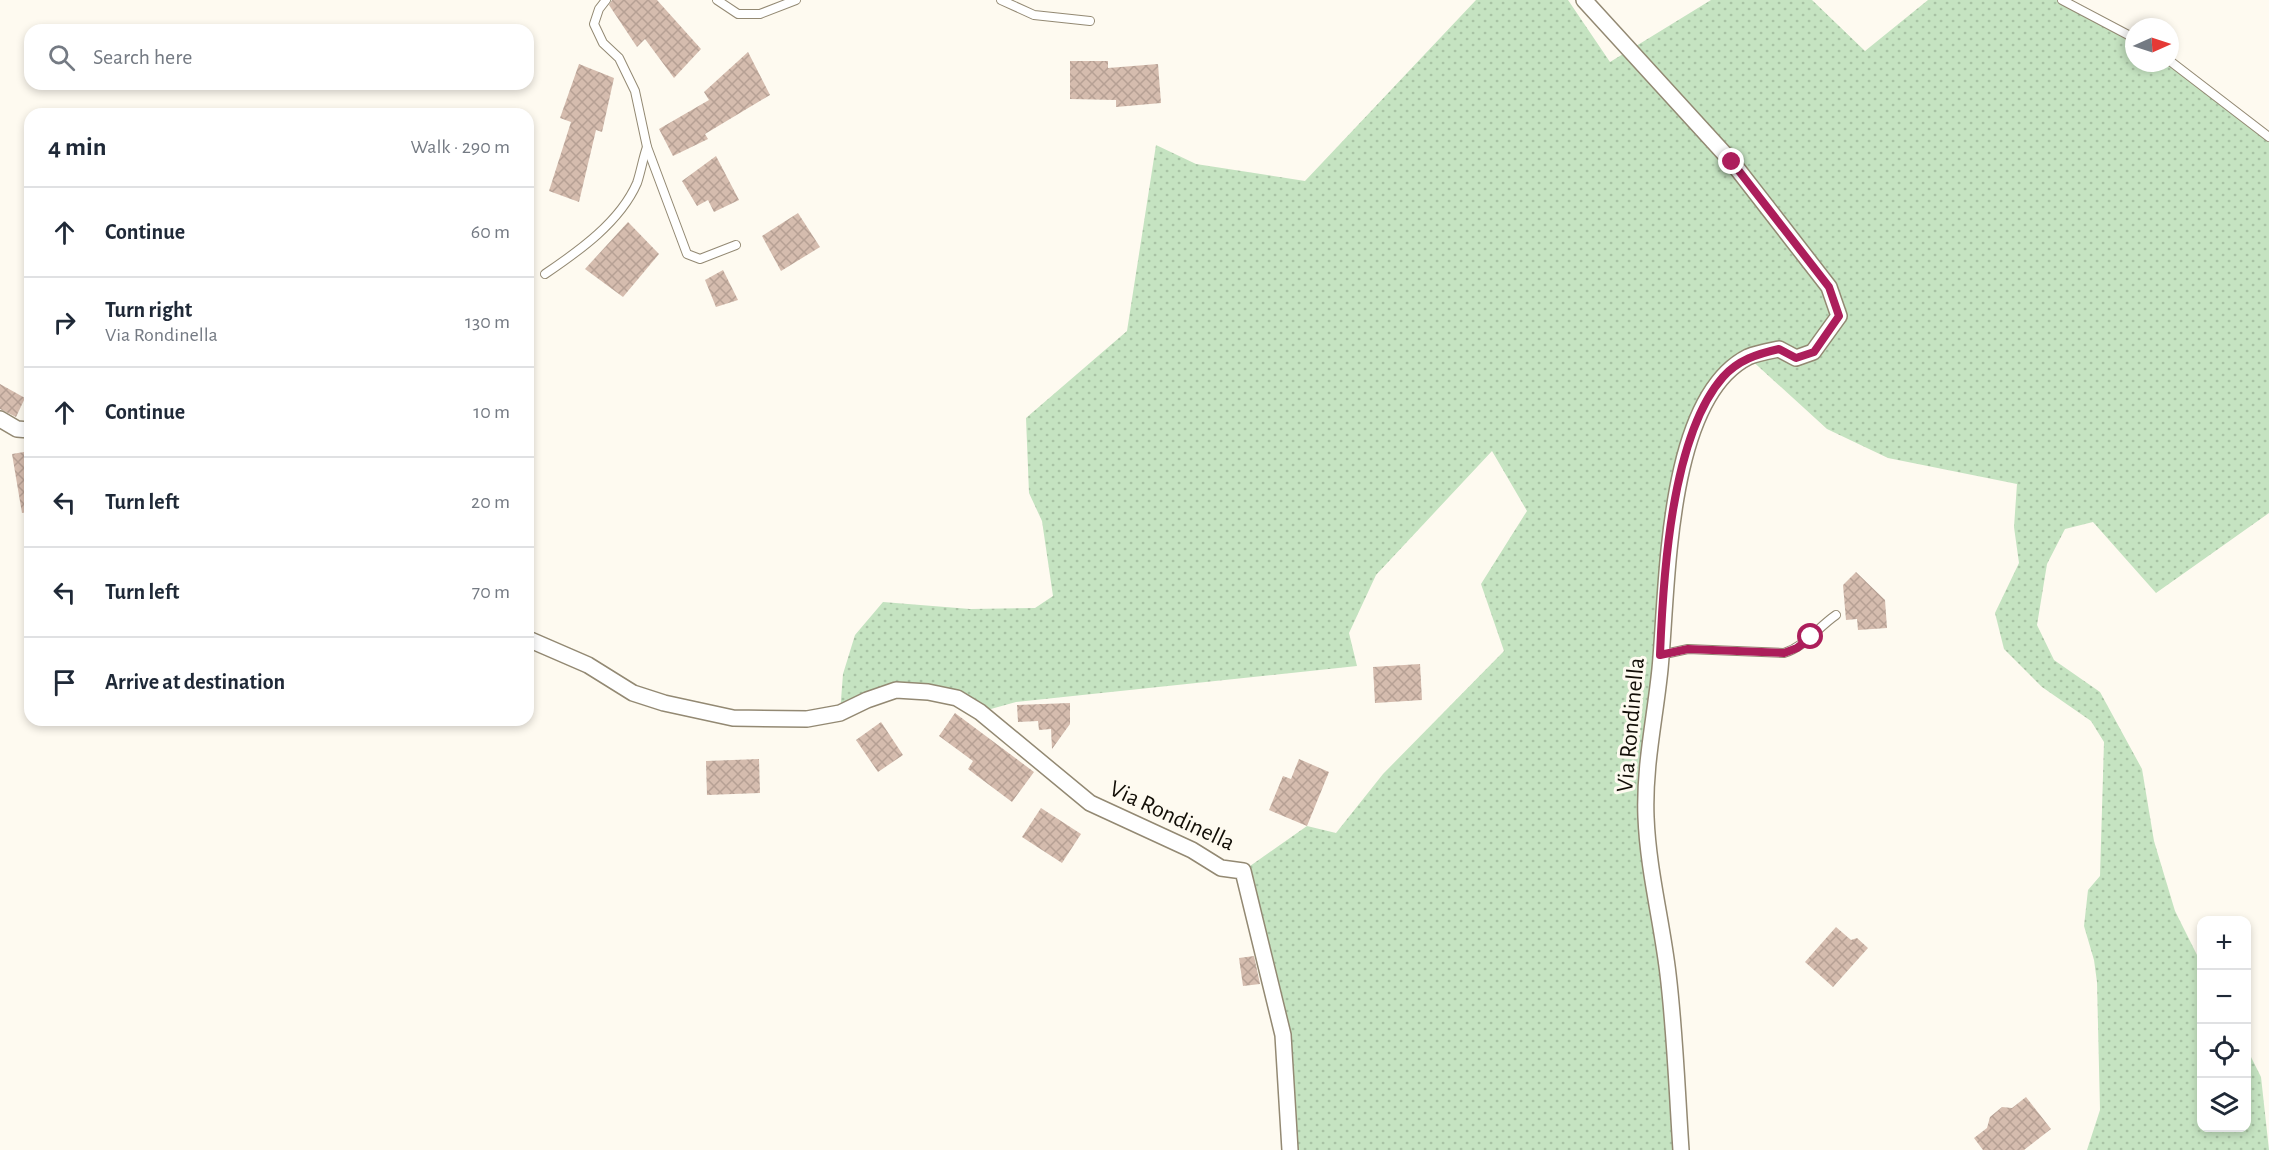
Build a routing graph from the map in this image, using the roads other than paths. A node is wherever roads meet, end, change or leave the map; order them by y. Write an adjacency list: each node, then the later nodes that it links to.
1 (606, 0): 11 (lane)
2 (717, 0): 3 (lane)
3 (796, 0)
4 (1001, 0): 7 (lane)
5 (1584, 0): 18 (street, Via Rondinella)
6 (2062, 0): 8 (lane)
7 (1090, 21)
8 (2125, 33)
9 (2179, 68): 10 (lane)
10 (2269, 137)
11 (647, 147): 12 (lane); 13 (lane)
12 (736, 245)
13 (545, 274)
14 (0, 420): 15 (street)
15 (24, 430)
16 (1836, 615): 18 (lane)
17 (534, 642): 19 (street, Via Rondinella)
18 (1660, 655): 20 (street, Via Rondinella)
19 (1290, 1150)
20 (1681, 1150)

